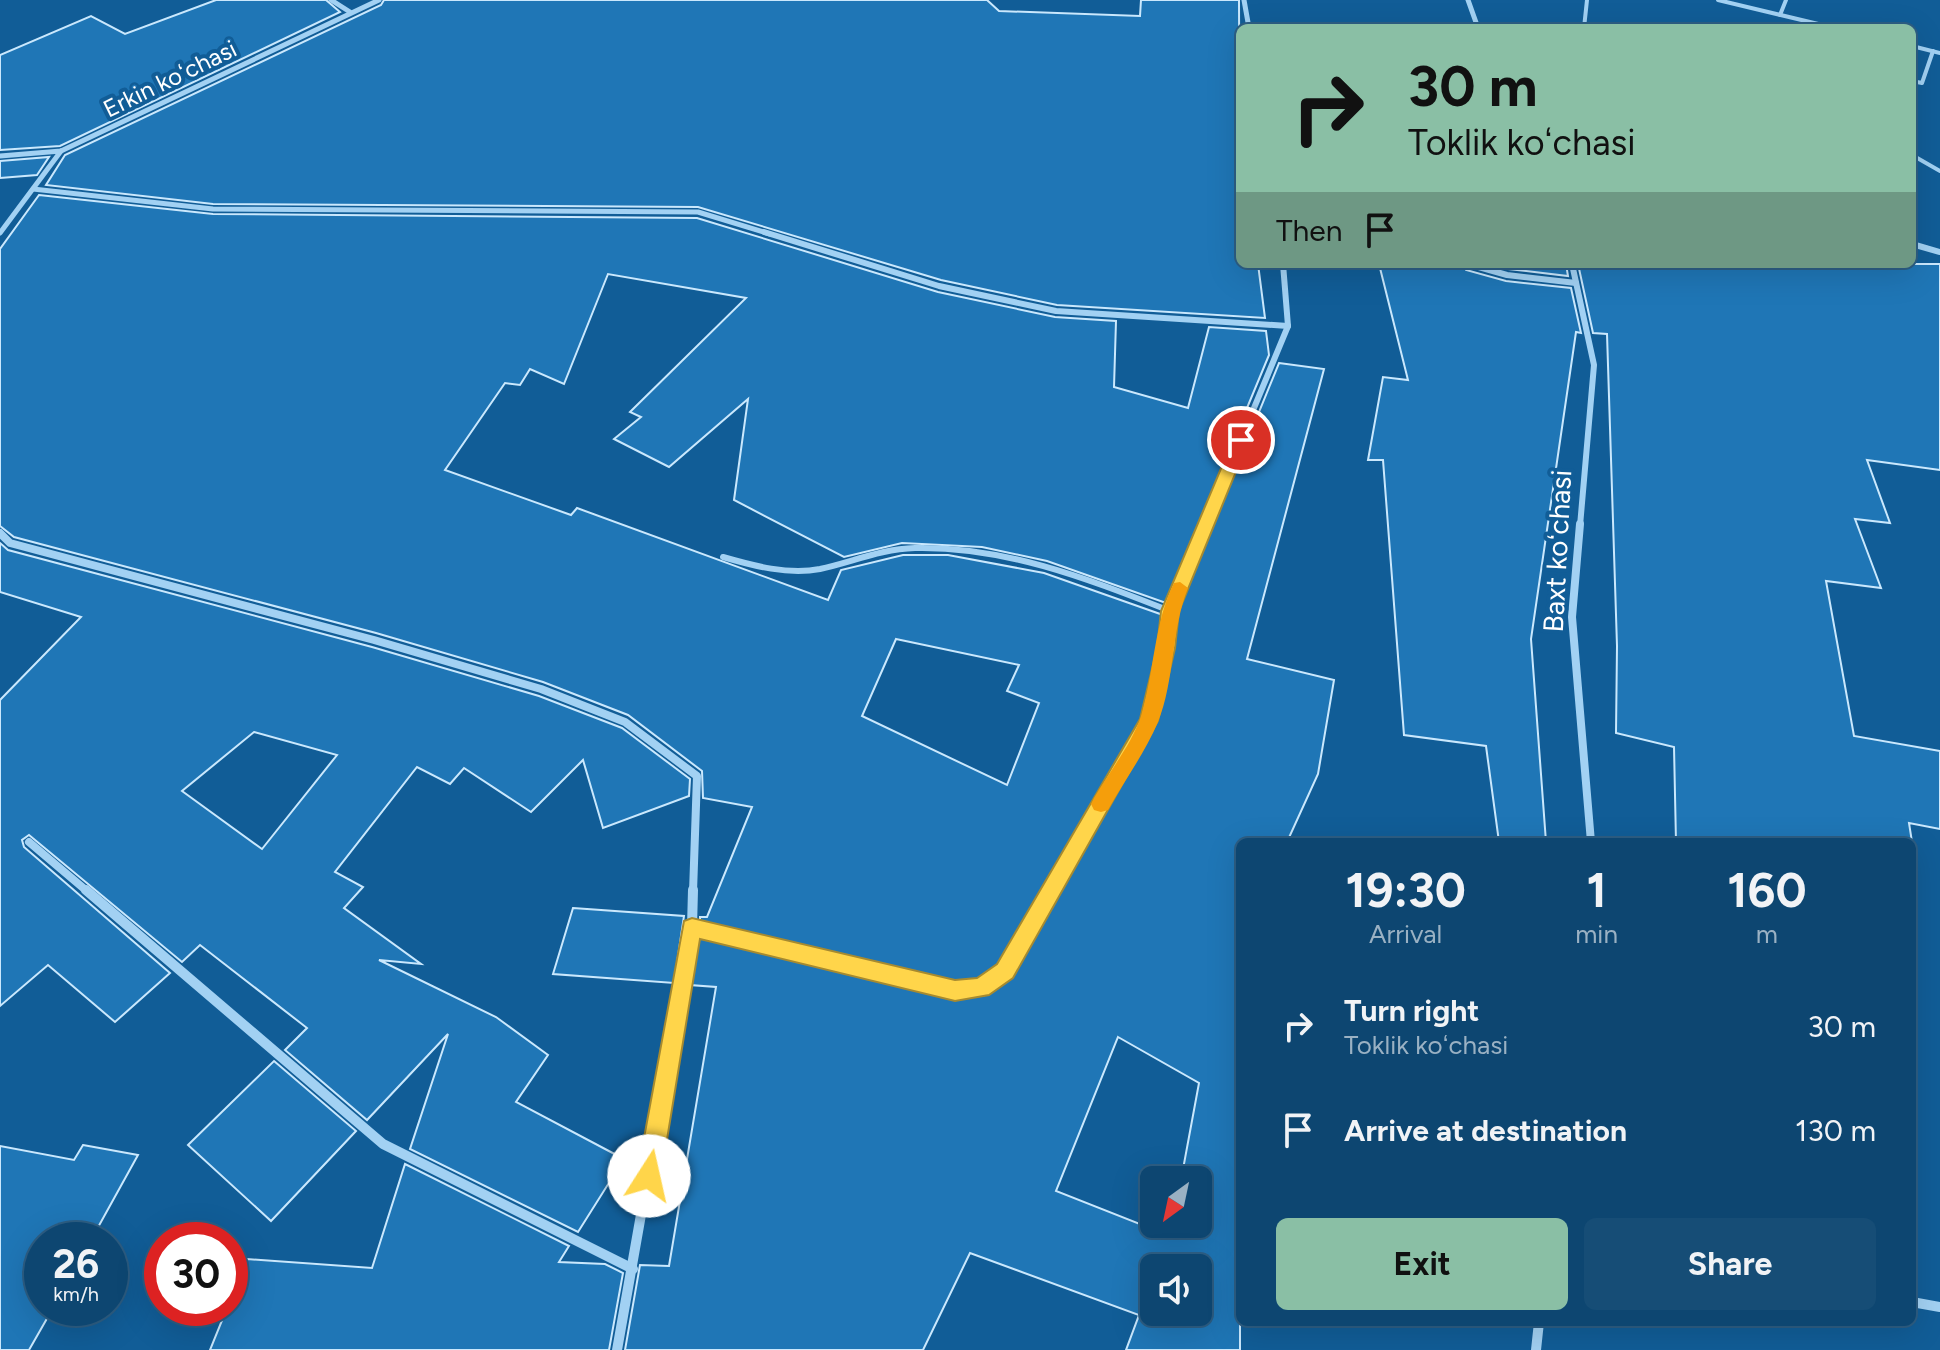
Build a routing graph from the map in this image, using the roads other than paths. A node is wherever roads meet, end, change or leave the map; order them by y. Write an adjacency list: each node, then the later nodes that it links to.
1 (331, 0): 8 (street)
2 (379, 0): 8 (street, Erkin koʻchasi)
3 (1244, 0): 10 (street)
4 (1468, 0): 11 (street)
5 (1587, 0): 12 (lane)
6 (1718, 0): 9 (lane)
7 (1786, 0): 9 (lane)
8 (350, 12): 18 (street, Erkin koʻchasi)
9 (1780, 15): 13 (lane)
10 (1248, 24)
11 (1476, 24)
12 (1584, 24)
13 (1818, 24)
14 (1916, 47): 15 (lane)
15 (1933, 51): 16 (lane); 17 (lane)
16 (1940, 53)
17 (1916, 82)
18 (61, 151): 19 (street, Erkin koʻchasi); 22 (street)
19 (0, 156)
20 (1916, 157): 21 (lane)
21 (1940, 171)
22 (33, 189): 23 (street); 30 (street)
23 (0, 233)
24 (1916, 245): 25 (street)
25 (1940, 252)
26 (1283, 268): 30 (street)
27 (1482, 268): 29 (street)
28 (1573, 268): 29 (street, Baxt koʻchasi)
29 (1576, 283): 34 (street, Baxt koʻchasi)
30 (1288, 326): 33 (street)
31 (0, 533): 36 (street)
32 (723, 557): 33 (lane)
33 (1170, 611): 36 (street)
34 (1591, 838)
35 (29, 842): 37 (street)
36 (692, 927): 37 (street)
37 (633, 1269): 41 (street)
38 (1916, 1303): 39 (street)
39 (1940, 1307)
40 (1539, 1326): 42 (street)
41 (617, 1350)
42 (1536, 1350)

